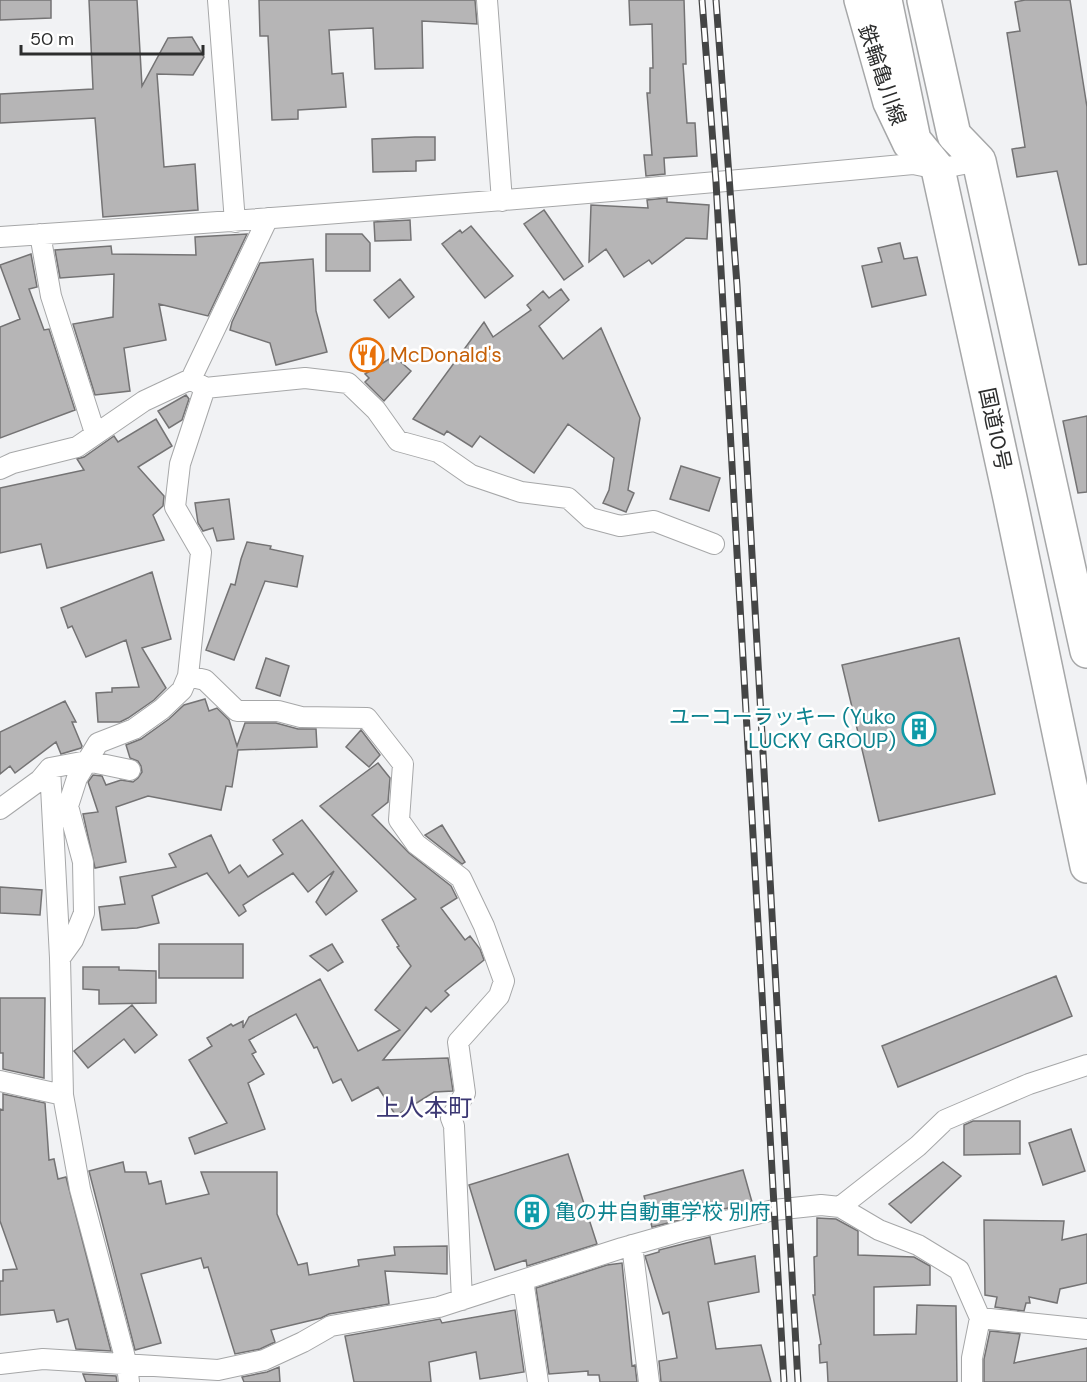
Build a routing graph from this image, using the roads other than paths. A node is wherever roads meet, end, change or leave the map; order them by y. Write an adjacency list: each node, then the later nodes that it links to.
1 (218, 0): 10 (street)
2 (487, 0): 8 (street)
3 (858, 0): 7 (main road, 鉄輪亀川線)
4 (885, 0): 7 (highway, 国道10号)
5 (924, 0): 6 (highway)
6 (979, 161): 7 (street); 17 (highway, 国道10号)
7 (939, 169): 8 (street); 24 (highway, 国道10号)
8 (502, 201): 9 (street)
9 (268, 218): 10 (street); 13 (street)
10 (235, 222): 11 (street)
11 (40, 234): 12 (street); 14 (street)
12 (0, 237)
13 (198, 384): 14 (street); 16 (street); 19 (street)
14 (95, 433): 15 (street)
15 (0, 469)
16 (714, 544)
17 (1078, 565): 18 (highway, 国道10号)
18 (1087, 651)
19 (188, 676): 20 (street); 32 (street)
20 (87, 761): 21 (street); 22 (street); 25 (street)
21 (50, 768): 23 (street); 25 (street)
22 (130, 770)
23 (0, 808)
24 (1087, 866)
25 (60, 958): 28 (street)
26 (1087, 1065): 29 (street)
27 (0, 1082): 28 (street)
28 (63, 1095): 36 (street)
29 (840, 1207): 30 (street); 33 (street)
30 (632, 1245): 31 (street); 38 (street)
31 (523, 1280): 32 (street); 37 (street)
32 (462, 1300): 36 (street)
33 (980, 1318): 34 (street); 39 (street)
34 (1087, 1329)
35 (0, 1364): 36 (street)
36 (128, 1373)
37 (538, 1382)
38 (648, 1382)
39 (972, 1382)

